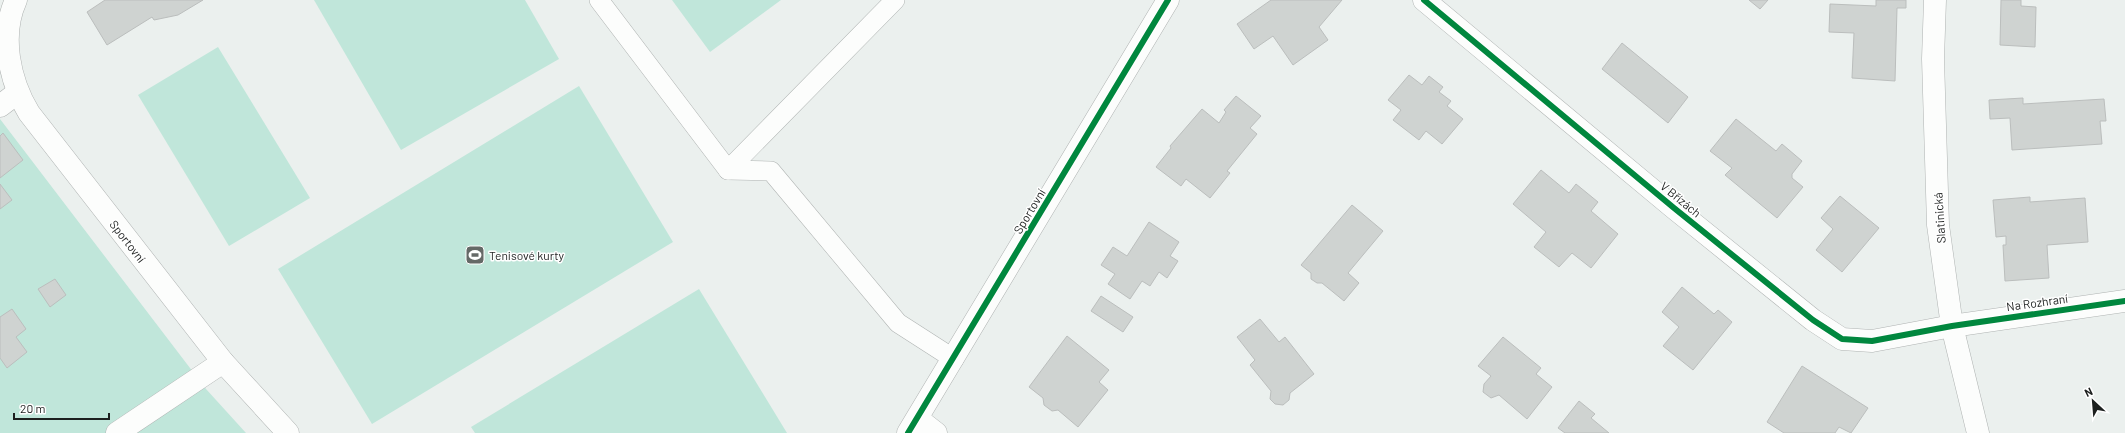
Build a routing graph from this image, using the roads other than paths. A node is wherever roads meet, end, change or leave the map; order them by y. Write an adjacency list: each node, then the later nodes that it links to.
1 (16, 0): 7 (street)
2 (599, 0): 10 (lane)
3 (895, 0): 10 (lane)
4 (1168, 0): 13 (street, Sportovní)
5 (1424, 0): 12 (street, V Břízách)
6 (1935, 0): 12 (street, Slatinická)
7 (2, 29): 8 (street, Sportovní)
8 (17, 93): 9 (street); 14 (street, Sportovní)
9 (0, 106)
10 (728, 170): 13 (lane)
11 (2125, 301): 12 (street, Na Rozhraní)
12 (1952, 326): 19 (street, Slatinická)
13 (954, 359): 15 (street, Sportovní)
14 (223, 362): 16 (street); 17 (street, Sportovní)
15 (913, 426): 18 (street)
16 (117, 433)
17 (288, 433)
18 (936, 433)
19 (1978, 433)

